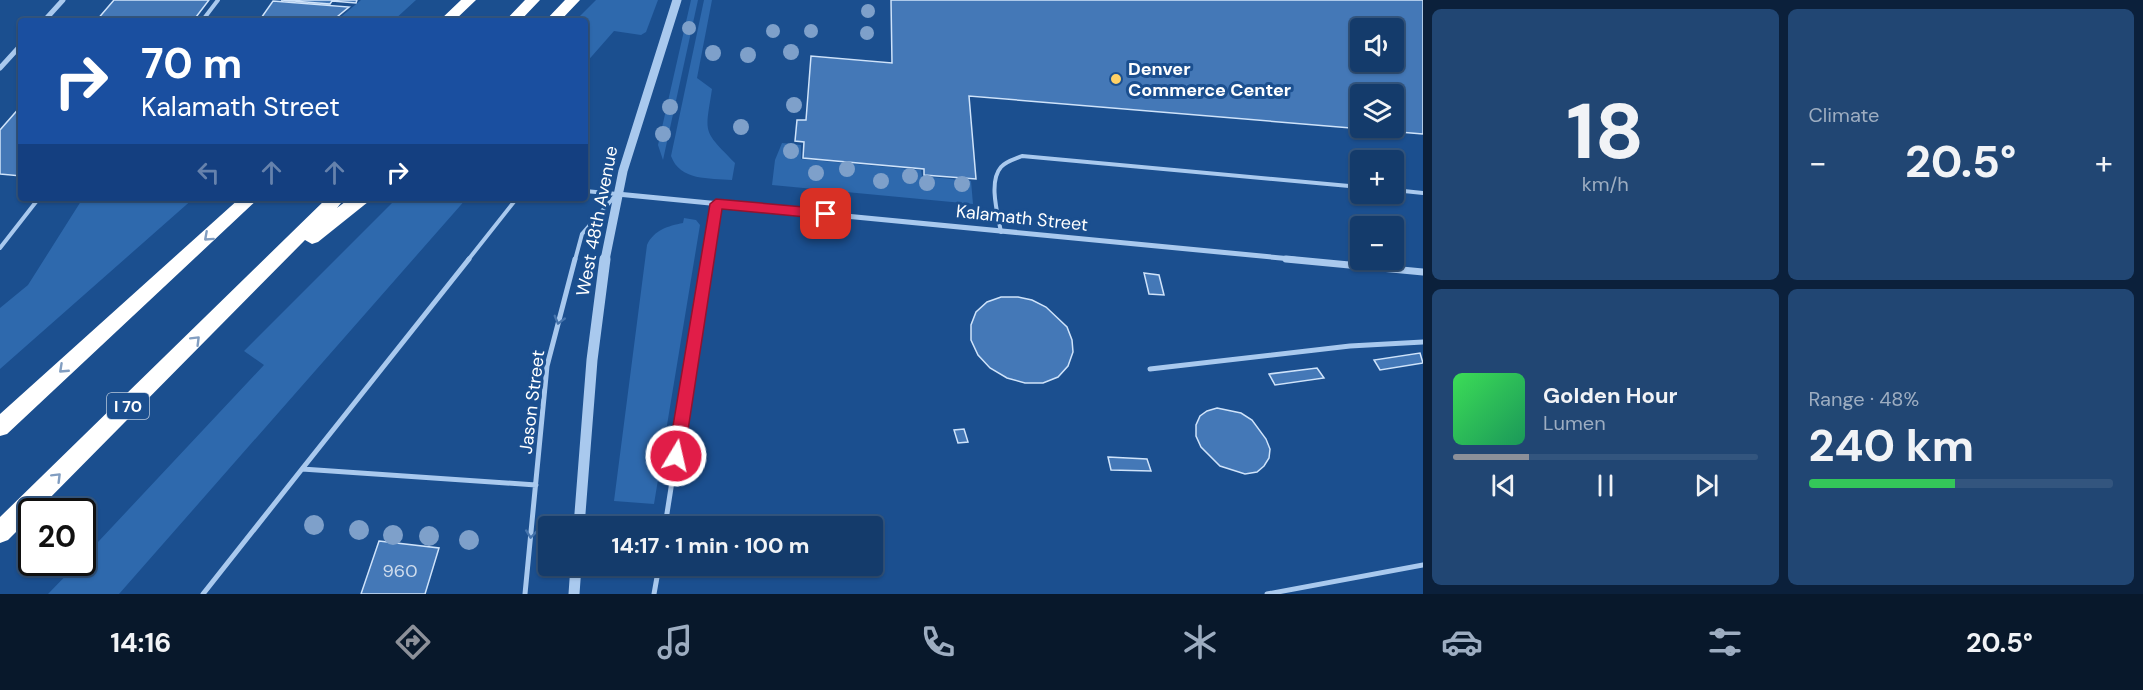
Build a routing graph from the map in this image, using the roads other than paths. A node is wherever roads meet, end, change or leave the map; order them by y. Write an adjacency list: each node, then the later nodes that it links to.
1 (63, 0): 7 (street)
2 (218, 0): 8 (lane)
3 (469, 0): 9 (highway)
4 (533, 0): 10 (highway)
5 (573, 0): 11 (highway)
6 (677, 0): 18 (street, West 48th Avenue)
7 (47, 18)
8 (204, 18)
9 (449, 18)
10 (515, 18)
11 (555, 18)
12 (18, 48): 13 (street)
13 (0, 68)
14 (1350, 186): 25 (lane)
15 (588, 191): 18 (lane)
16 (1404, 191): 17 (lane)
17 (1423, 193)
18 (617, 194): 24 (street, Kalamath Street); 33 (lane, Jason Street, one-way to 33); 34 (street, West 48th Avenue)
19 (37, 201): 26 (lane)
20 (248, 201): 31 (highway, one-way to 31)
21 (334, 201): 28 (highway, I 70)
22 (358, 201): 28 (highway)
23 (515, 201): 32 (lane)
24 (716, 204): 25 (street, Kalamath Street); 35 (lane)
25 (1001, 232): 27 (street, Kalamath Street)
26 (0, 248)
27 (1423, 272)
28 (256, 280): 36 (highway, I 70, one-way to 28)
29 (1423, 342): 30 (lane)
30 (1150, 369)
31 (0, 427)
32 (302, 469): 33 (lane); 41 (lane)
33 (536, 485): 42 (lane, Jason Street, one-way to 42)
34 (580, 516)
35 (667, 516)
36 (0, 532)
37 (1423, 565): 40 (lane)
38 (575, 576): 43 (street)
39 (657, 576): 44 (lane)
40 (1306, 587): 45 (lane); 46 (lane)
41 (203, 594)
42 (525, 594)
43 (574, 594)
44 (654, 594)
45 (1267, 594)
46 (1309, 594)

